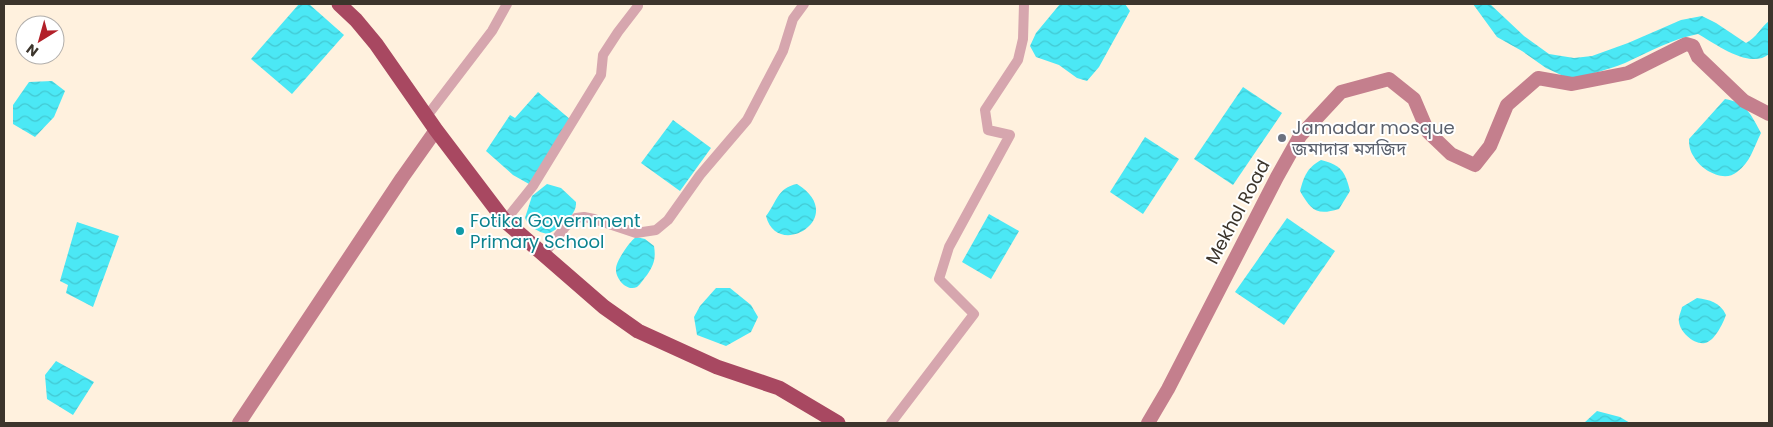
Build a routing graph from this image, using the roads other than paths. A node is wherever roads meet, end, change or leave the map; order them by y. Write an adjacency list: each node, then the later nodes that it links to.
1 (339, 4): 7 (highway)
2 (507, 4): 7 (street)
3 (804, 4): 10 (street)
4 (1024, 4): 13 (street)
5 (638, 6): 9 (street)
6 (1769, 114): 14 (street, Mekhol Road)
7 (427, 116): 8 (highway)
8 (436, 130): 9 (highway); 11 (street)
9 (505, 220): 10 (highway)
10 (543, 255): 12 (highway)
11 (239, 423)
12 (838, 423)
13 (891, 423)
14 (1148, 423)

